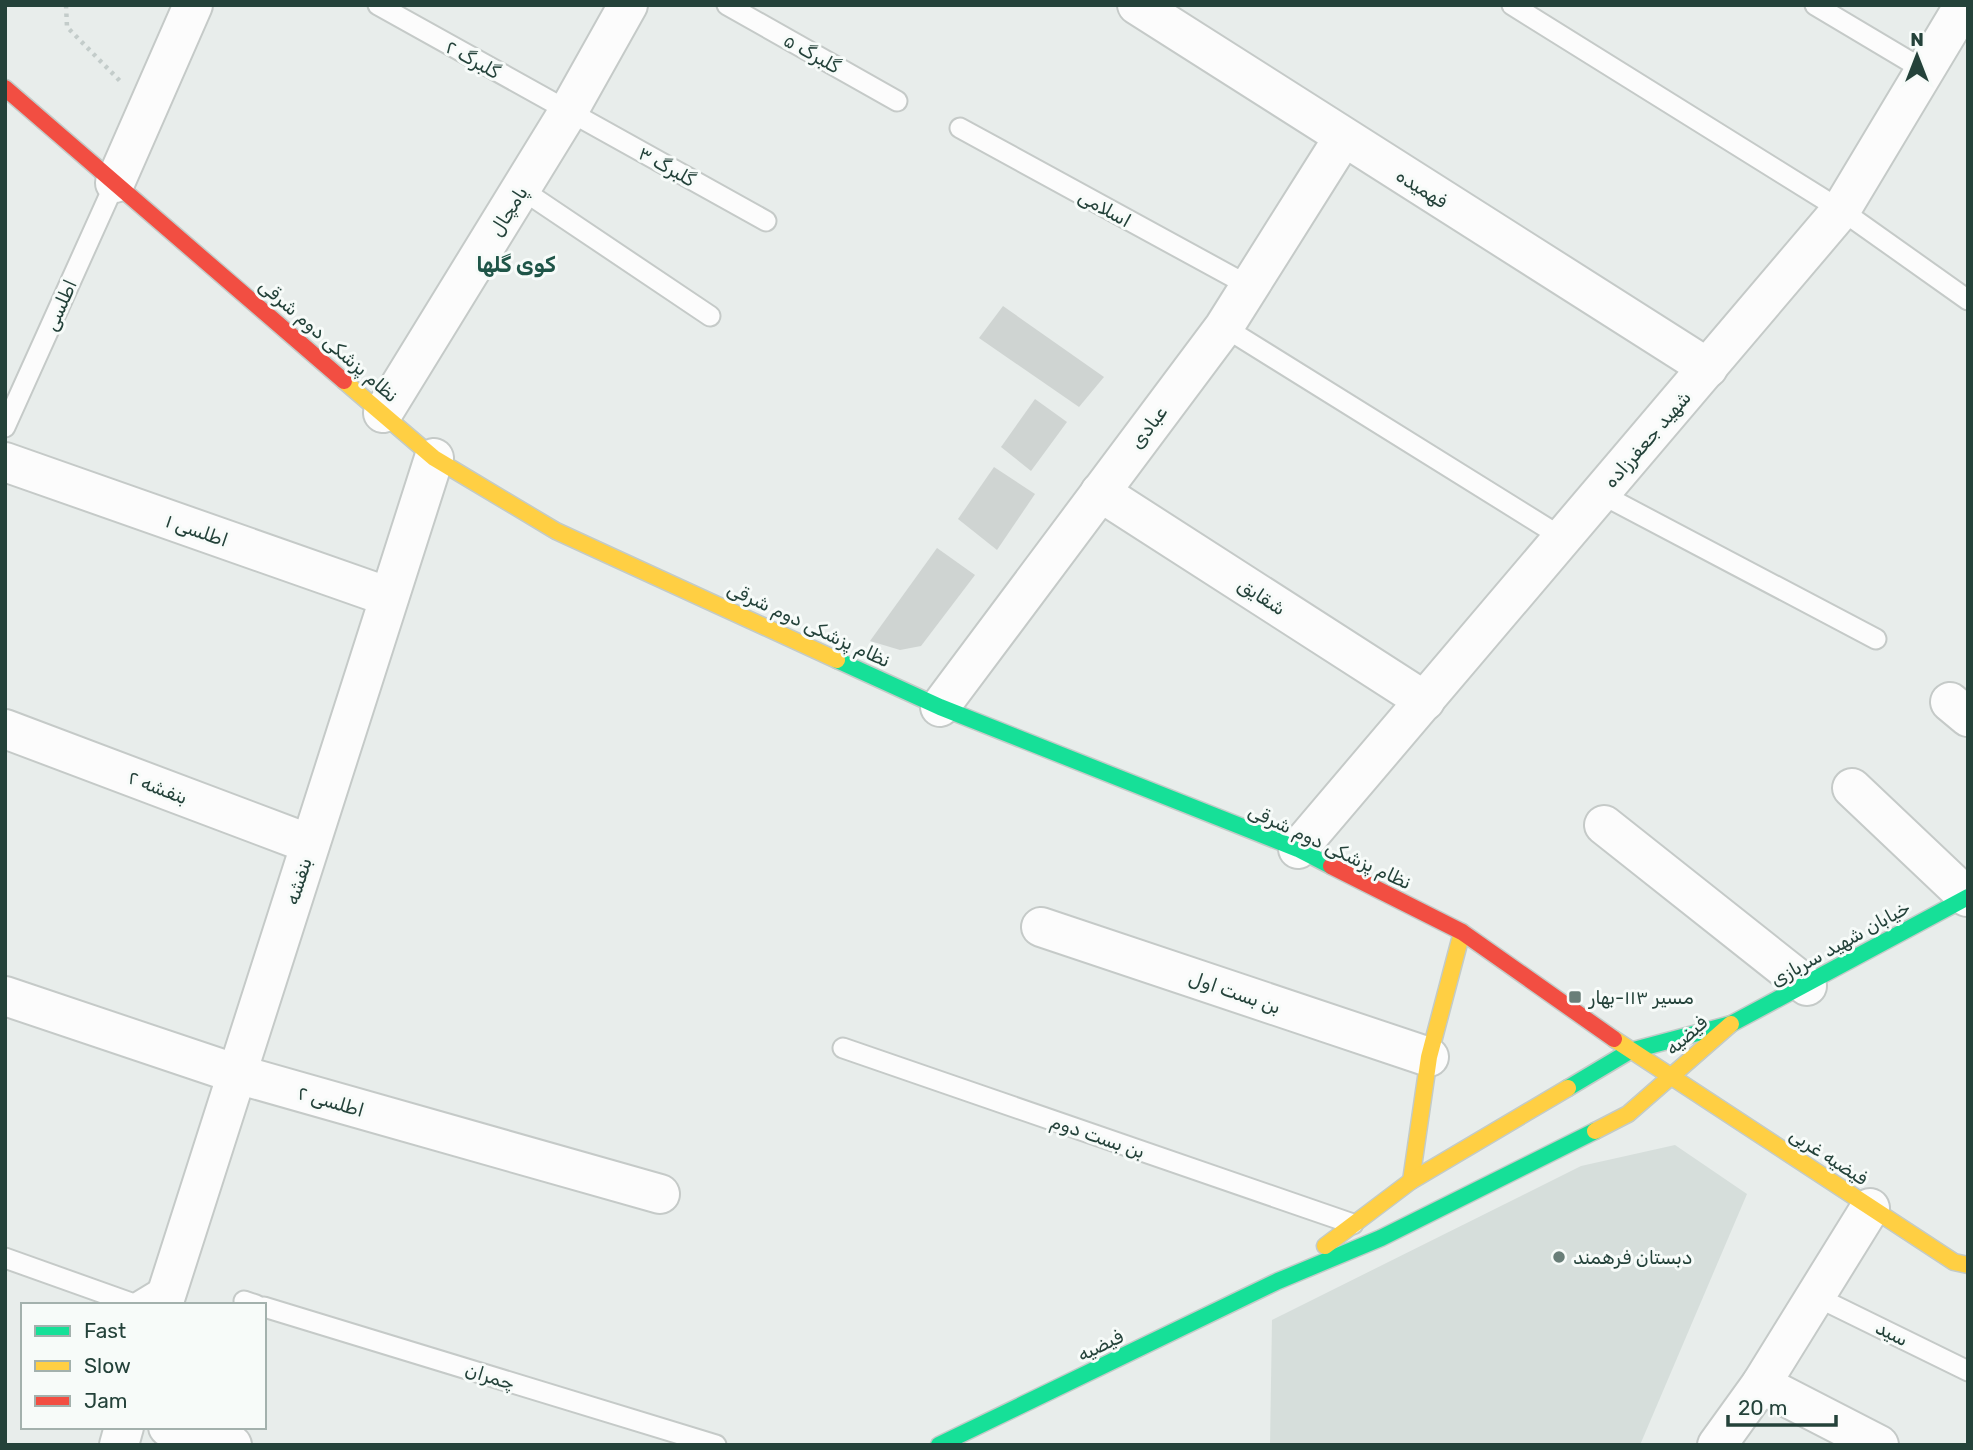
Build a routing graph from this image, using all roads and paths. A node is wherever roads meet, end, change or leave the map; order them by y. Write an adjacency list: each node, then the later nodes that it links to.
1 (66, 5): 11 (path)
2 (193, 5): 11 (street)
3 (378, 5): 14 (lane, گلبرگ ۲)
4 (628, 5): 14 (street, پامچال)
5 (727, 5): 13 (lane, گلبرگ ۵)
6 (1137, 5): 16 (street, فهمیده)
7 (1512, 5): 19 (lane)
8 (1815, 5): 10 (lane)
9 (1964, 5): 10 (street, شهید جعفرزاده)
10 (1924, 70): 19 (street, شهید جعفرزاده)
11 (160, 80): 17 (street)
12 (5, 88): 17 (street, نظام پزشکی دوم شرقی)
13 (897, 101)
14 (568, 112): 18 (street, پامچال); 20 (lane, گلبرگ ۳)
15 (960, 128): 21 (lane, اسلامی)
16 (1343, 138): 21 (street, عبادی); 25 (street, فهمیده)
17 (115, 183): 26 (street, نظام پزشکی دوم شرقی); 27 (lane, اطلسی)
18 (521, 189): 23 (lane); 26 (street, پامچال)
19 (1841, 210): 22 (lane); 25 (street, شهید جعفرزاده)
20 (766, 220)
21 (1251, 288): 24 (street, عبادی)
22 (1968, 300)
23 (710, 316)
24 (1224, 327): 30 (street, عبادی); 32 (lane)
25 (1708, 368): 31 (street, شهید جعفرزاده)
26 (383, 414): 28 (street, نظام پزشکی دوم شرقی)
27 (5, 427)
28 (433, 457): 33 (street, بنفشه); 36 (street, نظام پزشکی دوم شرقی)
29 (5, 462): 33 (street, اطلسی ۱)
30 (1100, 492): 35 (street, شقایق); 36 (street, عبادی)
31 (1601, 494): 32 (street, شهید جعفرزاده); 34 (lane)
32 (1563, 538): 35 (street, شهید جعفرزاده)
33 (389, 597): 40 (street, بنفشه)
34 (1876, 639)
35 (1425, 701): 41 (street, شهید جعفرزاده)
36 (940, 706): 41 (street, نظام پزشکی دوم شرقی)
37 (5, 729): 40 (street, بنفشه ۲)
38 (1852, 788): 42 (street)
39 (1604, 825): 45 (street)
40 (310, 844): 51 (street, بنفشه)
41 (1298, 849): 44 (street, نظام پزشکی دوم شرقی)
42 (1968, 897): 45 (street, خیابان شهید سربازی)
43 (1041, 927): 50 (street, بن بست اول)
44 (1462, 932): 49 (street, نظام پزشکی دوم شرقی); 50 (street)
45 (1807, 986): 47 (street, خیابان شهید سربازی)
46 (5, 996): 51 (street, اطلسی ۲)
47 (1731, 1024): 49 (street, فیضیه); 52 (street, فیضیه)
48 (843, 1048): 56 (lane, بن بست دوم)
49 (1630, 1051): 52 (street, نظام پزشکی دوم شرقی); 53 (street, فیضیه)
50 (1429, 1058): 53 (street)
51 (237, 1074): 54 (street, اطلسی ۲); 60 (street, بنفشه)
52 (1671, 1076): 55 (street, فیضیه غربی); 59 (street, فیضیه)
53 (1411, 1181): 56 (street, فیضیه)
54 (660, 1194)
55 (1870, 1208): 58 (street, فیضیه غربی); 61 (street)
56 (1353, 1224): 59 (street, فیضیه)
57 (5, 1258): 62 (lane)
58 (1968, 1265)
59 (1278, 1281): 68 (street, فیضیه)
60 (167, 1293): 63 (lane)
61 (1815, 1296): 65 (lane, سید); 66 (street)
62 (131, 1303)
63 (137, 1303)
64 (266, 1308): 70 (lane, چمران)
65 (1968, 1371)
66 (1761, 1384): 72 (street); 73 (street)
67 (175, 1429): 69 (street)
68 (948, 1441): 71 (lane)
69 (232, 1445)
70 (716, 1445)
71 (982, 1445)
72 (1717, 1445)
73 (1879, 1445)

